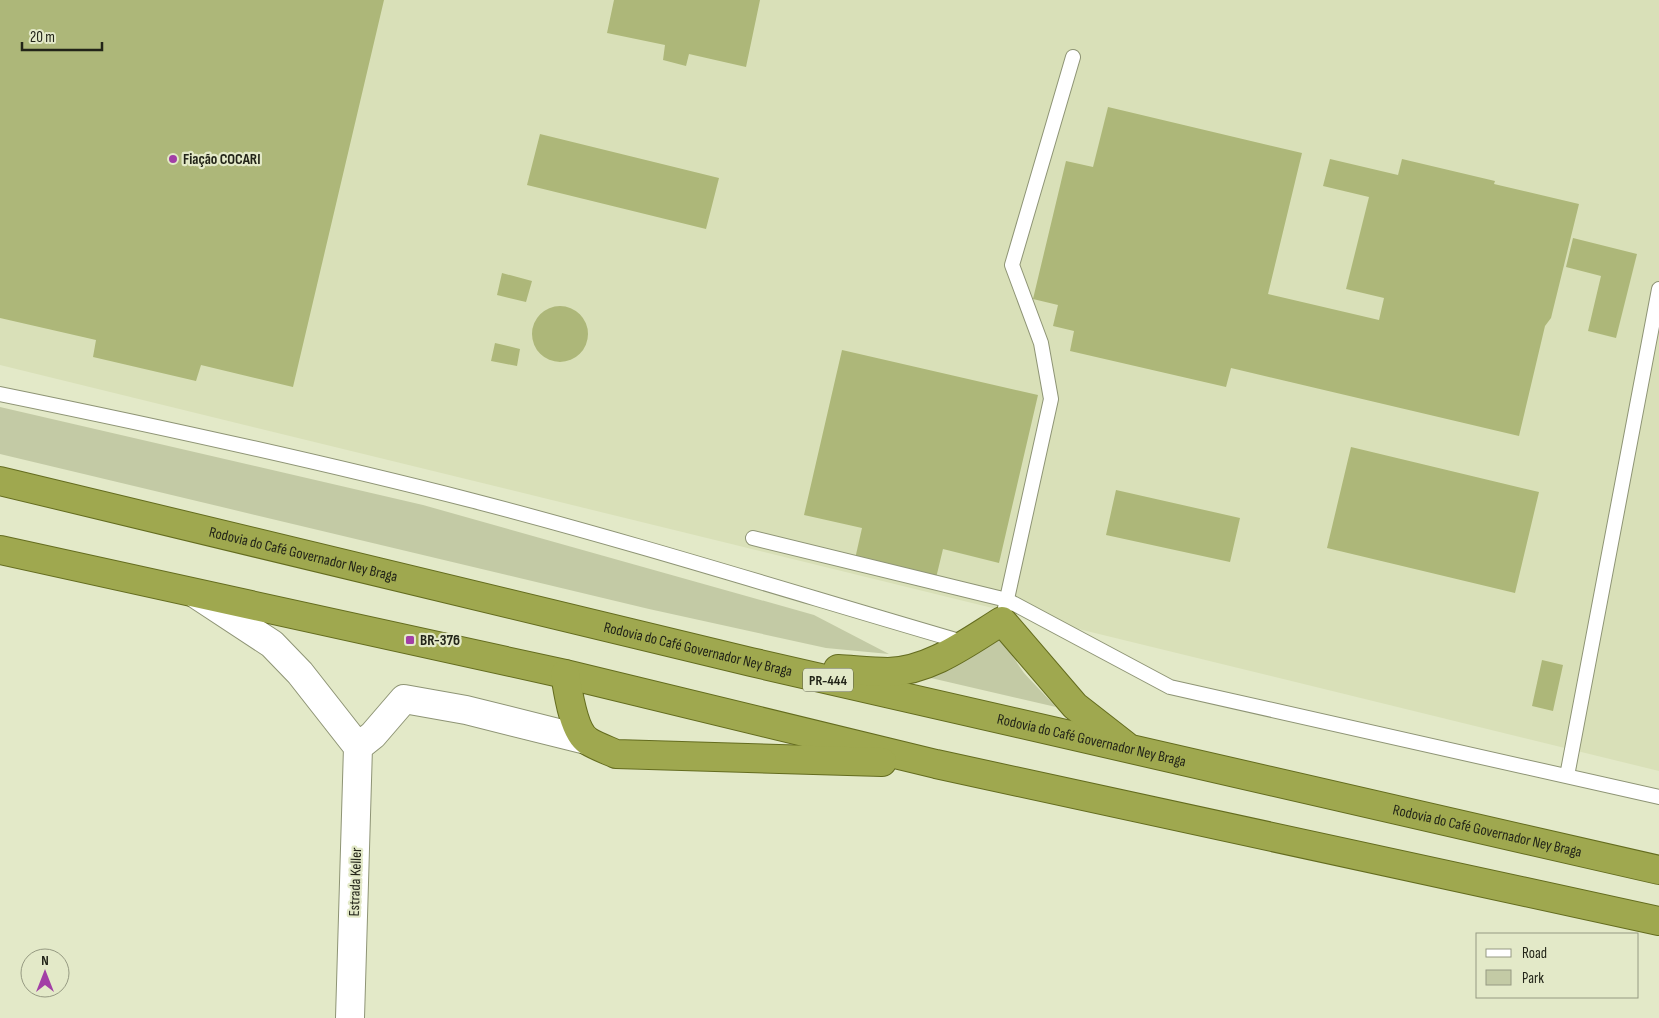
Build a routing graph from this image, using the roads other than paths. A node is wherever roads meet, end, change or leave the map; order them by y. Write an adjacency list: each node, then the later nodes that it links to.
1 (1073, 57): 8 (lane)
2 (1659, 288): 16 (lane)
3 (0, 394): 9 (lane)
4 (0, 481): 10 (highway, Rodovia do Café Governador Ney Braga / PR-444)
5 (753, 538): 8 (lane)
6 (0, 550): 7 (highway)
7 (196, 594): 11 (highway); 13 (street)
8 (1005, 610): 9 (highway); 14 (highway); 16 (lane)
9 (966, 644): 10 (highway)
10 (751, 662): 14 (highway, Rodovia do Café Governador Ney Braga / PR-444)
11 (565, 674): 12 (highway); 15 (highway)
12 (586, 740): 13 (street); 15 (highway)
13 (358, 747): 20 (street, Estrada Keller)
14 (1132, 750): 18 (highway, Rodovia do Café Governador Ney Braga / PR-444)
15 (936, 764): 19 (highway)
16 (1567, 776): 17 (lane)
17 (1659, 797)
18 (1659, 870)
19 (1659, 921)
20 (350, 1018)

